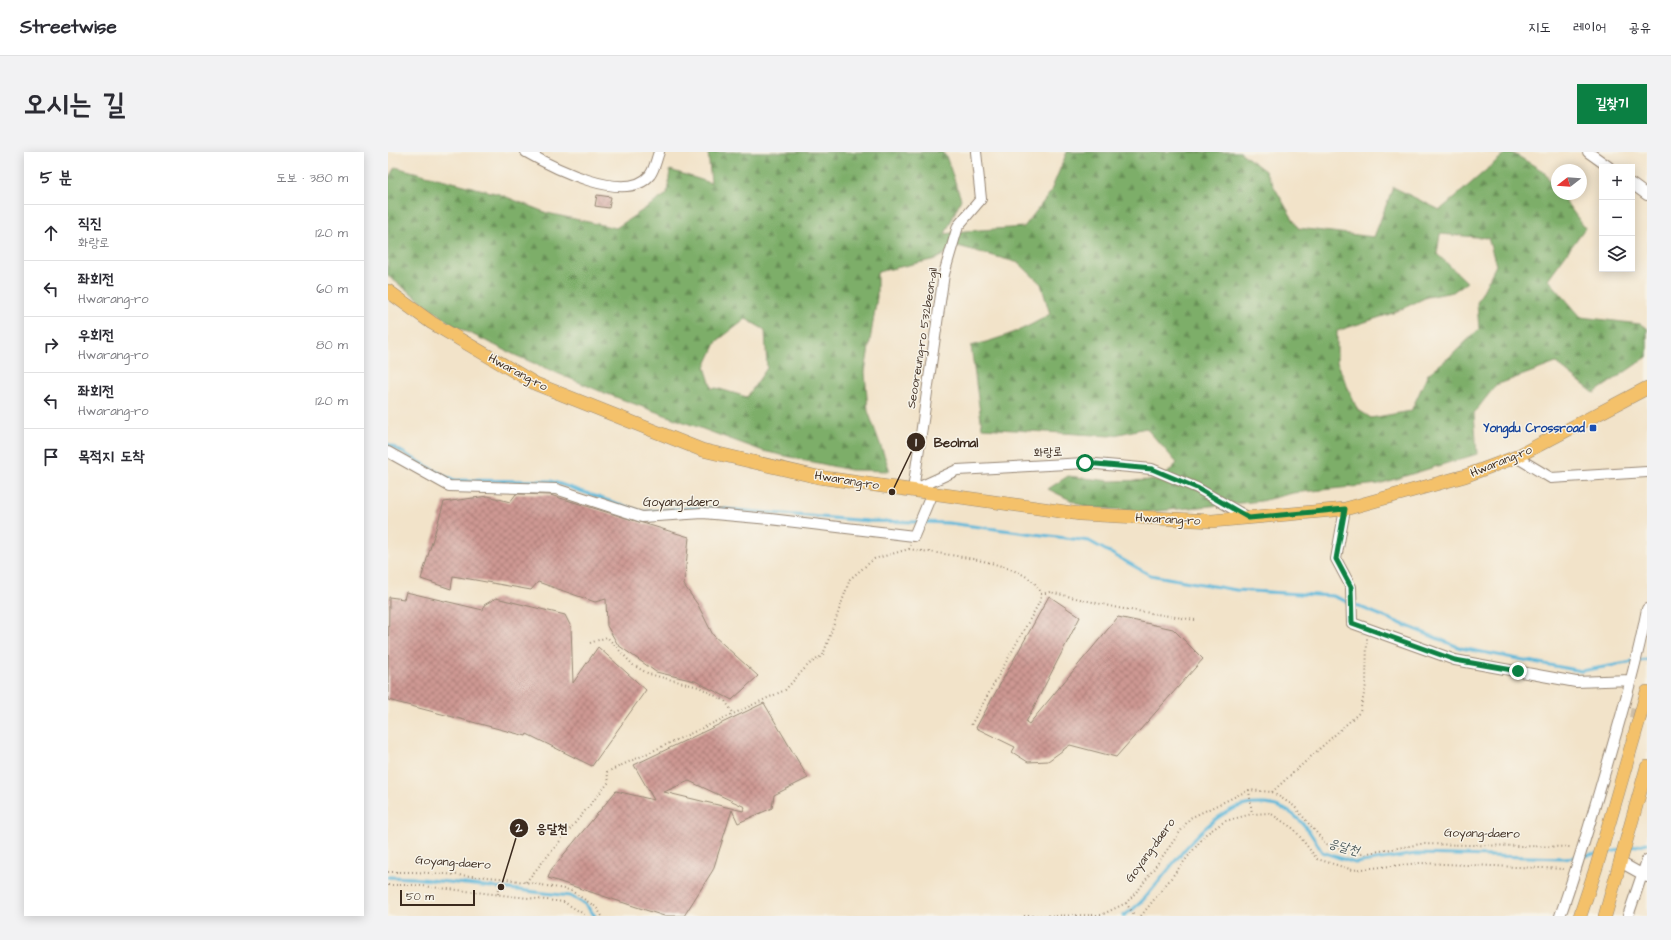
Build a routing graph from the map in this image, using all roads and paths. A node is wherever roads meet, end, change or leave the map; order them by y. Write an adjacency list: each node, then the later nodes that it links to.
1 (526, 152): 2 (street)
2 (659, 152)
3 (976, 152): 13 (street, Seooreung-ro 532beon-gil)
4 (1588, 152): 5 (street)
5 (1605, 164)
6 (1635, 186): 7 (street)
7 (1647, 195)
8 (388, 291): 13 (main road, Hwarang-ro)
9 (1647, 388): 11 (main road, Hwarang-ro)
10 (388, 452): 17 (street, Goyang-daero)
11 (1516, 457): 12 (street); 15 (main road, Hwarang-ro)
12 (1647, 472)
13 (913, 490): 14 (main road, Hwarang-ro); 16 (street, 화랑로)
14 (932, 493): 16 (main road, Hwarang-ro); 17 (street)
15 (1345, 509): 16 (main road, Hwarang-ro); 22 (street)
16 (1249, 518)
17 (914, 536): 18 (path)
18 (909, 550): 19 (path); 26 (path)
19 (1041, 594): 21 (path); 27 (path)
20 (1647, 609): 24 (street)
21 (1195, 620)
22 (1367, 629): 24 (street); 30 (path)
23 (590, 643): 26 (path)
24 (1632, 676): 32 (street)
25 (1647, 692): 49 (main road)
26 (734, 714): 39 (path)
27 (970, 725)
28 (1647, 767): 33 (main road)
29 (1249, 790): 30 (path, Goyang-daero); 31 (path); 42 (path, Goyang-daero)
30 (1272, 792): 32 (path, Goyang-daero)
31 (1252, 814): 35 (path); 47 (path)
32 (1583, 848): 35 (street)
33 (1621, 860): 37 (street); 50 (main road)
34 (1647, 860): 37 (street)
35 (1578, 866): 48 (street)
36 (388, 872): 38 (path, Goyang-daero)
37 (1645, 875): 51 (street)
38 (501, 878): 39 (path, Goyang-daero); 41 (path)
39 (526, 882): 44 (path, Goyang-daero)
40 (388, 885): 41 (path)
41 (498, 894): 43 (path)
42 (1126, 904): 45 (path, Goyang-daero); 46 (path)
43 (587, 916)
44 (602, 916)
45 (1024, 916)
46 (1135, 916)
47 (1141, 916)
48 (1560, 916)
49 (1580, 916)
50 (1605, 916)
51 (1628, 916)

